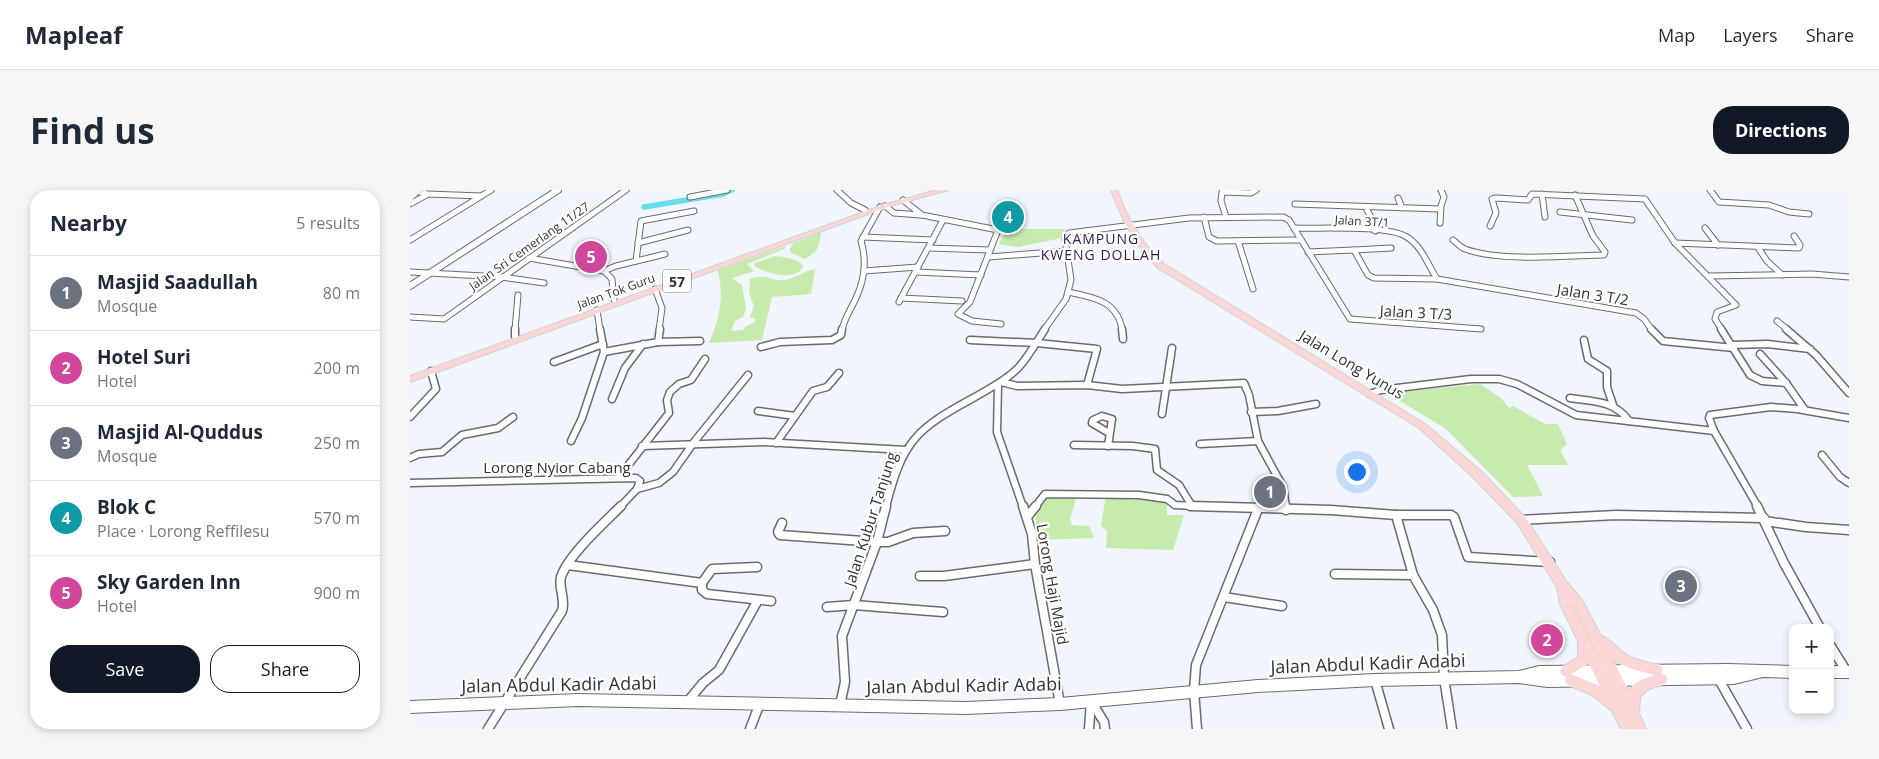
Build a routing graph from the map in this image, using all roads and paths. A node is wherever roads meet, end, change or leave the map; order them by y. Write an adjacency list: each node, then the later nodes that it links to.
1 (491, 190): 17 (street)
2 (626, 190): 64 (street, Jalan Sri Cemerlang 11/27)
3 (727, 190): 18 (street)
4 (837, 190): 28 (street)
5 (929, 190): 28 (main road, Jalan Tok Guru / 57)
6 (945, 190): 21 (main road, Jalan Tok Guru / 57)
7 (1114, 190): 40 (main road, Jalan Long Yunus)
8 (1256, 190): 36 (street)
9 (1442, 190): 27 (street)
10 (1624, 190): 20 (street)
11 (1710, 190): 31 (street)
12 (556, 191): 70 (street)
13 (410, 192): 15 (street)
14 (1542, 194): 16 (street); 33 (street); 41 (street)
15 (426, 195): 17 (street); 22 (street)
16 (1575, 195): 20 (street); 34 (street)
17 (481, 196): 48 (street)
18 (690, 197)
19 (1398, 198): 26 (street)
20 (1628, 198): 54 (street)
21 (903, 200): 24 (main road, Jalan Tok Guru / 57); 32 (street)
22 (410, 204)
23 (1296, 204): 25 (street)
24 (882, 207): 32 (street); 47 (street); 79 (main road, Jalan Tok Guru / 57)
25 (1368, 208): 26 (street); 45 (street)
26 (1402, 208): 27 (street)
27 (1440, 209): 39 (street)
28 (864, 210): 83 (main road, Jalan Tok Guru / 57)
29 (694, 211): 53 (street)
30 (1560, 212): 34 (street)
31 (1809, 214)
32 (922, 215): 37 (street)
33 (1545, 216)
34 (1585, 216): 38 (street); 51 (street)
35 (1204, 217): 36 (street); 40 (street); 52 (street)
36 (1226, 217): 42 (street)
37 (943, 220): 49 (street); 63 (street)
38 (1632, 220)
39 (1440, 223)
40 (1127, 224): 60 (street, Jalan Kubur Tanjung); 117 (main road, Jalan Long Yunus)
41 (1490, 226)
42 (1294, 228): 45 (street, Jalan 3T/1); 50 (street)
43 (1705, 228): 55 (street)
44 (688, 230): 53 (street)
45 (1375, 231): 76 (street, Jalan 3T/1)
46 (1794, 236): 58 (street)
47 (863, 237): 49 (street); 66 (street)
48 (410, 240)
49 (932, 240): 56 (street)
50 (1300, 240): 52 (street); 61 (street)
51 (1453, 240)
52 (1238, 241): 80 (street)
53 (638, 243): 65 (street)
54 (1675, 243): 55 (street); 73 (street)
55 (1718, 245): 58 (street)
56 (929, 248): 63 (street); 67 (street)
57 (1391, 248): 59 (street)
58 (1759, 249): 72 (street)
59 (1354, 250): 61 (street); 76 (street, Jalan 3 T/2)
60 (1067, 251): 63 (street); 81 (street, Jalan Kubur Tanjung)
61 (1308, 252): 89 (street, Jalan 3 T/3)
62 (665, 254): 65 (street)
63 (988, 254): 71 (street)
64 (529, 258): 68 (street); 74 (street, Jalan Sri Cemerlang 11/27)
65 (636, 261): 68 (street)
66 (864, 270): 67 (street); 99 (street)
67 (917, 270): 71 (street); 84 (street)
68 (604, 271): 83 (street)
69 (410, 272): 70 (street)
70 (430, 273): 74 (street); 78 (street)
71 (981, 275): 88 (street)
72 (1782, 275): 73 (street); 75 (street)
73 (1710, 276): 100 (street)
74 (502, 277): 77 (street); 86 (street, Jalan Sri Cemerlang 11/27)
75 (1849, 277)
76 (1437, 279): 100 (street, Jalan 3 T/2)
77 (544, 283)
78 (410, 286)
79 (655, 289): 85 (main road, Jalan Tok Guru / 57); 95 (street)
80 (1253, 289)
81 (1068, 292): 91 (street); 96 (street, Jalan Kubur Tanjung)
82 (518, 295): 90 (street)
83 (614, 300): 90 (main road, Jalan Tok Guru / 57)
84 (962, 301)
85 (597, 310): 97 (street); 107 (main road, Jalan Tok Guru / 57)
86 (410, 317)
87 (1777, 321): 102 (street)
88 (1001, 324)
89 (1481, 329)
90 (515, 336): 109 (main road, Jalan Tok Guru / 57)
91 (1123, 339)
92 (970, 340): 96 (street)
93 (1584, 340): 121 (street)
94 (700, 341): 95 (street)
95 (658, 342): 98 (street)
96 (1036, 343): 112 (street, Jalan Kubur Tanjung); 114 (street)
97 (603, 344): 103 (street); 106 (street)
98 (642, 344): 103 (street); 119 (street)
99 (761, 347)
100 (1733, 347): 102 (street, Jalan 3 T/2); 113 (street)
101 (1172, 348): 115 (street)
102 (1810, 349): 116 (street)
103 (604, 352): 133 (street)
104 (1760, 354): 113 (street)
105 (705, 358): 139 (street)
106 (554, 362)
107 (431, 371): 111 (main road, Jalan Tok Guru / 57); 128 (street)
108 (839, 373): 126 (street)
109 (410, 374)
110 (748, 375): 135 (street)
111 (410, 378)
112 (999, 383): 114 (street); 141 (street, Jalan Kubur Tanjung); 152 (street, Lorong Haji Majid)
113 (1786, 383): 122 (street)
114 (1087, 385): 115 (street)
115 (1166, 386): 124 (street); 125 (street)
116 (1849, 393)
117 (1370, 394): 130 (street); 154 (main road, Jalan Long Yunus)
118 (1570, 398): 121 (street)
119 (612, 399)
120 (1316, 404): 124 (street)
121 (1612, 405): 130 (street)
122 (1805, 410): 129 (street); 132 (street)
123 (758, 411): 126 (street)
124 (1251, 412): 134 (street)
125 (1162, 414)
126 (795, 416): 136 (street)
127 (513, 417): 143 (street)
128 (410, 418)
129 (1849, 418)
130 (1629, 421): 132 (street)
131 (1109, 432): 140 (street)
132 (1714, 432): 153 (street)
133 (572, 441)
134 (1258, 441): 137 (street); 150 (street)
135 (694, 442): 136 (street); 139 (street); 147 (street)
136 (776, 443): 141 (street)
137 (1200, 444)
138 (1074, 445): 140 (street)
139 (642, 446): 144 (street)
140 (1108, 446): 148 (street)
141 (905, 450): 158 (street, Jalan Kubur Tanjung)
142 (1822, 455): 146 (street)
143 (410, 458)
144 (619, 477): 145 (street, Lorong Nyior Cabang); 147 (street, Lorong Nyior Cabang)
145 (410, 483)
146 (1849, 483)
147 (637, 489): 161 (street, Lorong Nyior Cabang)
148 (1192, 506): 149 (street); 152 (street)
149 (1258, 509): 150 (street); 167 (street)
150 (1286, 510): 151 (street)
151 (1396, 515): 159 (street); 164 (street)
152 (1027, 517): 160 (street, Lorong Haji Majid)
153 (1764, 519): 154 (street); 157 (street); 174 (street)
154 (1522, 520): 159 (main road, Jalan Long Yunus)
155 (782, 523): 158 (street)
156 (945, 530): 158 (street)
157 (1849, 530)
158 (877, 542): 170 (street, Jalan Kubur Tanjung)
159 (1550, 562): 175 (main road, Jalan Long Yunus)
160 (1035, 564): 165 (street); 191 (street, Lorong Haji Majid)
161 (568, 566): 166 (street); 193 (street, Lorong Nyior Cabang)
162 (757, 567): 166 (street)
163 (1335, 574): 164 (street)
164 (1413, 575): 184 (street)
165 (920, 576)
166 (702, 583): 168 (street)
167 (1224, 596): 171 (street); 187 (street)
168 (758, 600): 169 (street); 189 (street)
169 (772, 601)
170 (854, 605): 172 (street); 173 (street); 192 (street, Jalan Kubur Tanjung)
171 (1282, 606)
172 (827, 607)
173 (943, 612)
174 (1818, 624)
175 (1584, 627): 181 (main road, Jalan Long Yunus); 182 (main road); 183 (main road)
176 (1834, 651): 180 (street)
177 (1761, 672): 178 (main road, Jalan Abdul Kadir Adabi); 182 (main road, Jalan Abdul Kadir Adabi); 185 (main road, Jalan Abdul Kadir Adabi)
178 (1789, 672)
179 (1834, 672): 180 (main road)
180 (1848, 672)
181 (1609, 675): 182 (main road, Jalan Abdul Kadir Adabi); 183 (main road, Jalan Abdul Kadir Adabi); 195 (main road, Jalan Long Yunus)
182 (1659, 675): 185 (main road, Jalan Abdul Kadir Adabi); 195 (main road)
183 (1568, 676): 184 (main road, Jalan Abdul Kadir Adabi); 195 (main road)
184 (1444, 678): 186 (main road, Jalan Abdul Kadir Adabi); 202 (street)
185 (1718, 678): 205 (street)
186 (1375, 680): 187 (main road, Jalan Abdul Kadir Adabi); 201 (street)
187 (1194, 691): 188 (main road, Jalan Abdul Kadir Adabi); 200 (street)
188 (1091, 700): 191 (main road, Jalan Abdul Kadir Adabi); 198 (street); 199 (street)
189 (688, 701): 190 (main road, Jalan Abdul Kadir Adabi); 193 (main road, Jalan Abdul Kadir Adabi)
190 (760, 703): 192 (main road, Jalan Abdul Kadir Adabi); 197 (street)
191 (1060, 704): 192 (main road, Jalan Abdul Kadir Adabi)
192 (840, 705)
193 (503, 706): 194 (main road, Jalan Abdul Kadir Adabi); 196 (street)
194 (410, 707)
195 (1628, 715): 203 (main road, Jalan Long Yunus); 204 (main road, Jalan Long Yunus)
196 (488, 729)
197 (750, 729)
198 (1089, 729)
199 (1105, 729)
200 (1197, 729)
201 (1390, 729)
202 (1452, 729)
203 (1628, 729)
204 (1639, 729)
205 (1747, 729)

